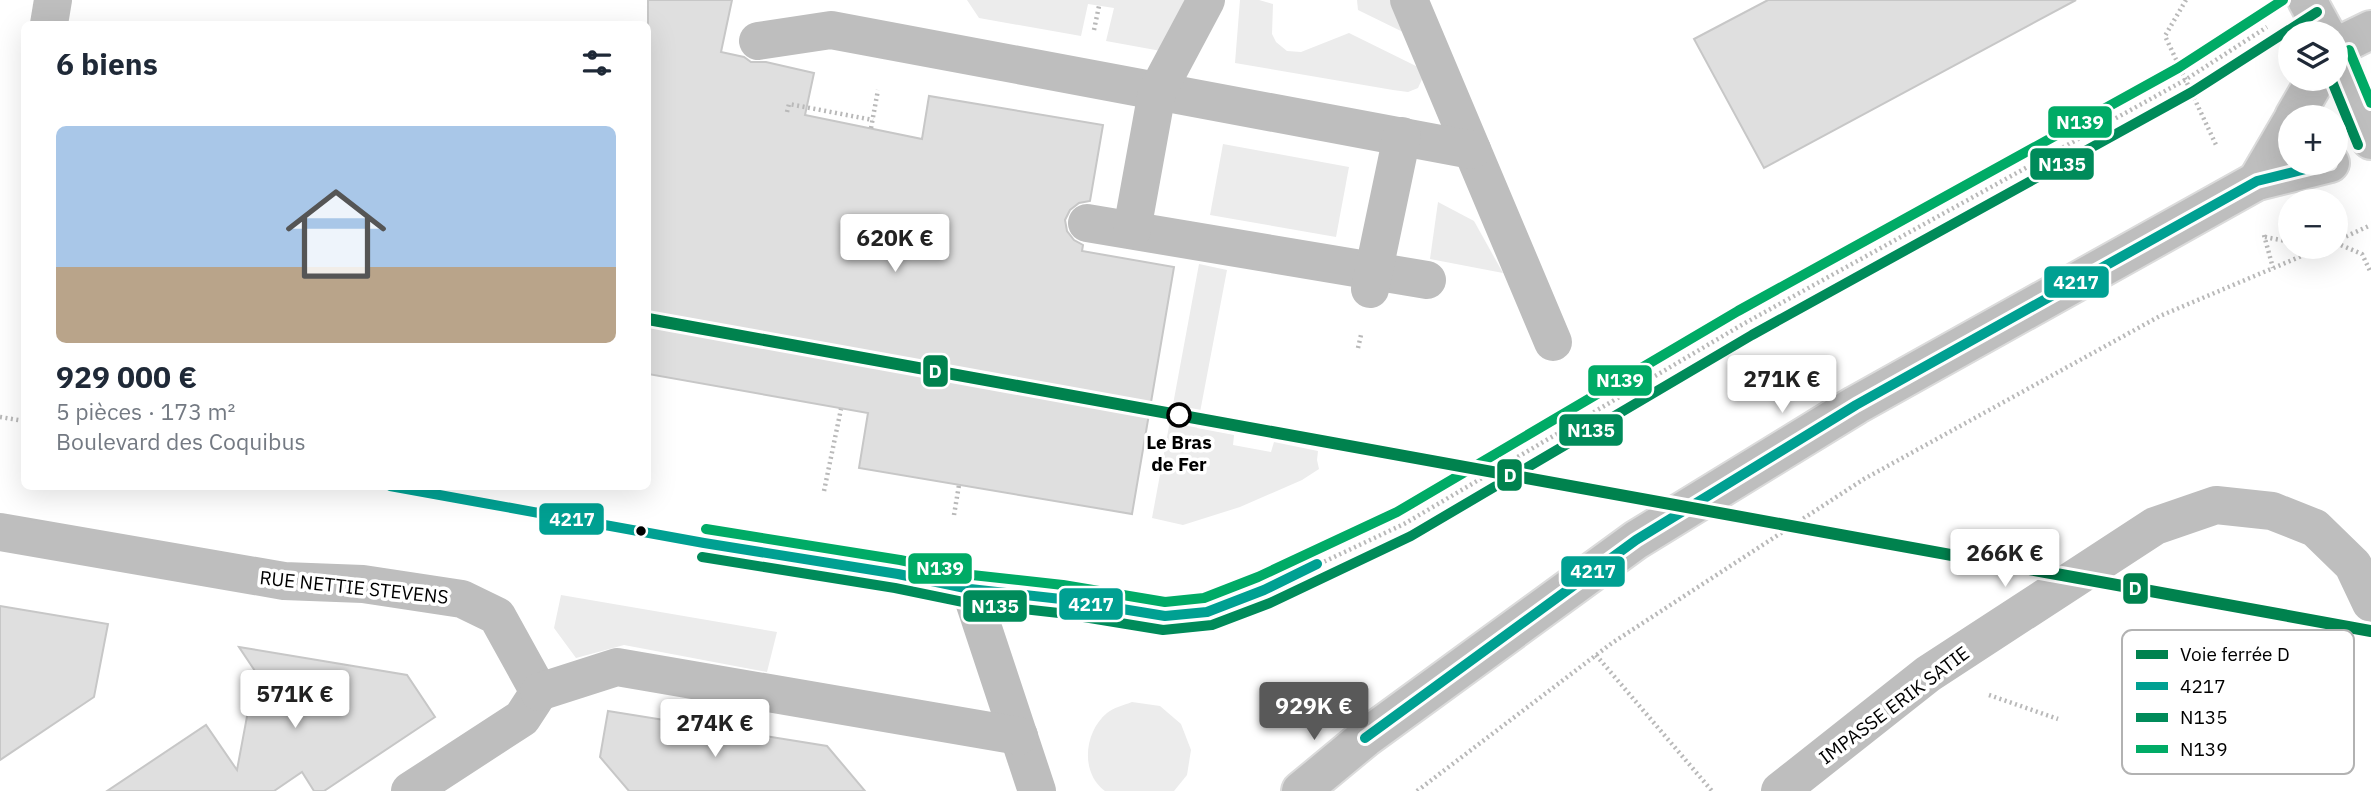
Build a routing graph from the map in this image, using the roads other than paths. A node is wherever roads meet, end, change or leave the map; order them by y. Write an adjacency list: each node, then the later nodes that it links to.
1 (53, 0): 6 (street)
2 (1206, 0): 12 (street)
3 (1409, 0): 16 (street)
4 (2308, 0): 7 (street)
5 (833, 15): 9 (street); 12 (street)
6 (50, 21)
7 (2319, 21)
8 (2371, 30): 10 (street)
9 (758, 41)
10 (2348, 41)
11 (2348, 84): 14 (street)
12 (1157, 92): 13 (street); 22 (street)
13 (1402, 136): 16 (street); 24 (street)
14 (2371, 140)
15 (2278, 142): 20 (street)
16 (1472, 150): 25 (street)
17 (2371, 153): 18 (street)
18 (2348, 158)
19 (2288, 175): 20 (street)
20 (2249, 186): 33 (street)
21 (1087, 223): 22 (street)
22 (1132, 230): 24 (street)
23 (1427, 280): 24 (street)
24 (1372, 281)
25 (1553, 342)
26 (0, 532): 29 (street, RUE NETTIE STEVENS)
27 (970, 589): 30 (street)
28 (2371, 603): 34 (street, IMPASSE ERIK SATIE)
29 (539, 692): 30 (street); 31 (street)
30 (1019, 736): 32 (street)
31 (410, 791)
32 (1037, 791)
33 (1301, 791)
34 (1780, 791)

